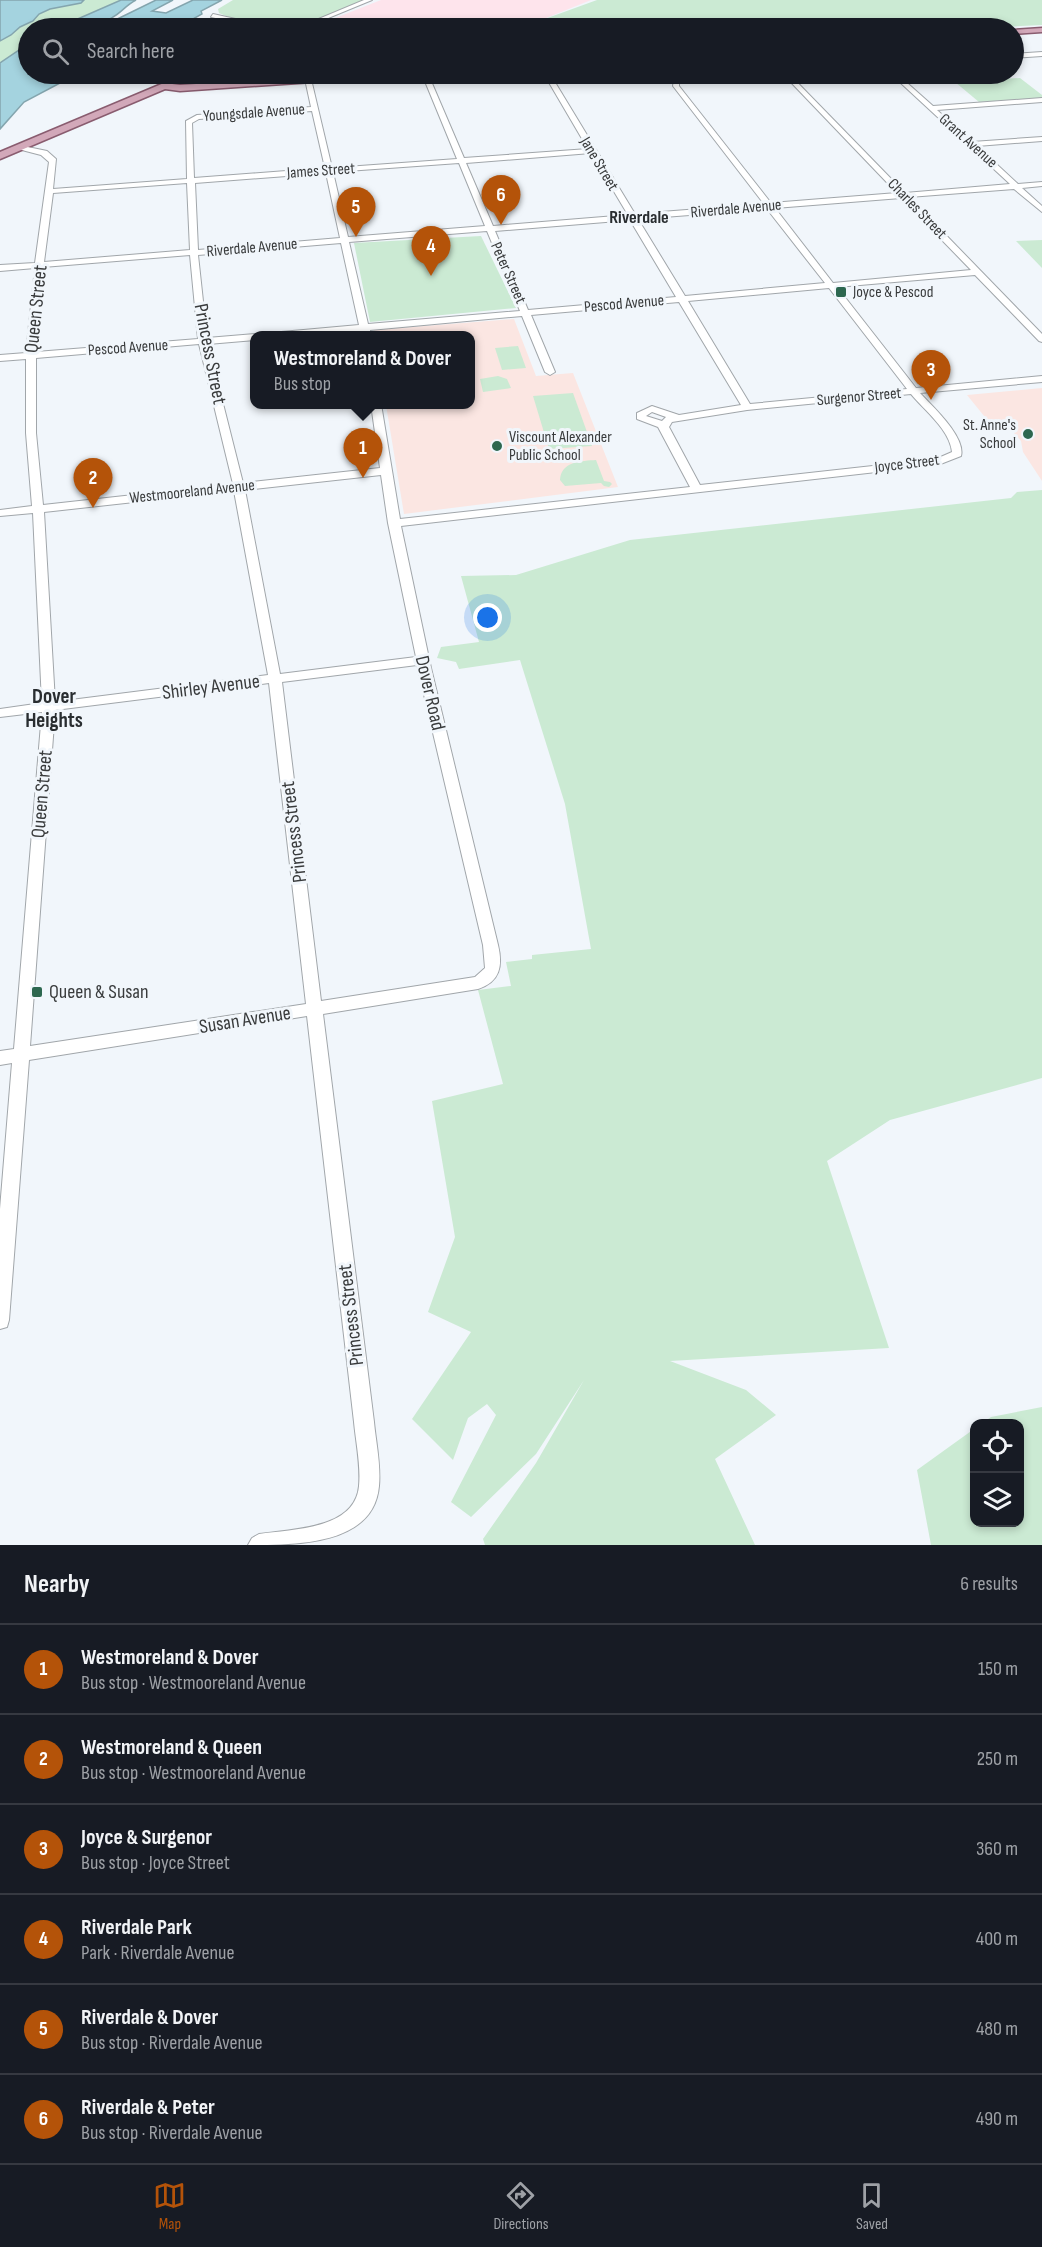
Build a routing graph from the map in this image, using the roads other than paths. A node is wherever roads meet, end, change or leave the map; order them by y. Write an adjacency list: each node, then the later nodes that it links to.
1 (369, 0): 4 (street)
2 (213, 16): 3 (street)
3 (222, 18)
4 (325, 18)
5 (1042, 30): 6 (main road)
6 (1024, 31)
7 (1042, 54): 8 (street)
8 (1024, 55)
9 (169, 84): 17 (street)
10 (237, 84): 17 (main road)
11 (309, 84): 20 (street)
12 (429, 84): 27 (street, Peter Street)
13 (553, 84): 25 (street, Jane Street)
14 (676, 84): 34 (street, Joyce Street)
15 (798, 84): 33 (street, Charles Street)
16 (905, 84): 19 (street, Grant Avenue)
17 (164, 86): 24 (main road)
18 (1042, 100): 19 (street)
19 (931, 108): 23 (street, Grant Avenue)
20 (315, 109): 21 (street, Youngsdale Avenue); 28 (street)
21 (193, 118): 29 (street, Princess Street)
22 (1042, 139): 23 (street)
23 (973, 144): 31 (street, Grant Avenue)
24 (21, 147): 26 (main road); 32 (street, Queen Street)
25 (591, 151): 27 (street, James Street); 36 (street, Jane Street)
26 (0, 156)
27 (460, 160): 28 (street, James Street); 37 (street, Peter Street)
28 (329, 171): 29 (street, James Street); 38 (street)
29 (190, 181): 32 (street, James Street); 39 (street, Princess Street)
30 (1042, 184): 31 (street, Riverdale Avenue)
31 (1017, 186): 33 (street, Riverdale Avenue); 35 (street, Grant Avenue)
32 (51, 191): 40 (street, Queen Street)
33 (905, 196): 34 (street, Riverdale Avenue); 42 (street, Charles Street)
34 (769, 207): 36 (street, Riverdale Avenue); 43 (street, Joyce Street)
35 (1042, 210)
36 (632, 218): 37 (street, Riverdale Avenue); 44 (street, Jane Street)
37 (489, 229): 38 (street, Riverdale Avenue); 45 (street, Peter Street)
38 (343, 240): 39 (street, Riverdale Avenue); 46 (street)
39 (194, 252): 40 (street, Riverdale Avenue); 49 (street, Princess Street)
40 (41, 265): 41 (street, Riverdale Avenue); 50 (street, Queen Street)
41 (0, 268)
42 (979, 273): 43 (street, Pescod Avenue); 48 (street, Charles Street)
43 (831, 286): 44 (street, Pescod Avenue); 54 (street, Joyce Street)
44 (680, 299): 45 (street, Pescod Avenue); 55 (street, Jane Street)
45 (526, 313): 46 (street, Pescod Avenue); 52 (street, Peter Street)
46 (365, 331)
47 (250, 337): 49 (street, Pescod Avenue)
48 (1042, 339)
49 (203, 342): 50 (street, Pescod Avenue); 60 (street, Princess Street)
50 (31, 355): 51 (street, Pescod Avenue); 62 (street, Queen Street)
51 (0, 358)
52 (550, 372)
53 (1042, 379): 54 (street, Surgenor Street)
54 (914, 392): 55 (street, Surgenor Street); 61 (street, Joyce Street)
55 (747, 407): 57 (street, Surgenor Street)
56 (377, 409): 59 (street, Dover Road)
57 (676, 417): 58 (street); 58 (street)
58 (665, 424): 61 (street)
59 (385, 471): 60 (street, Westmooreland Avenue); 64 (street, Dover Road)
60 (239, 488): 62 (street, Westmooreland Avenue); 66 (street, Princess Street)
61 (696, 488): 64 (street, Joyce Street)
62 (38, 509): 63 (street, Westmooreland Avenue); 67 (street, Queen Street)
63 (0, 513)
64 (394, 523): 65 (street, Dover Road)
65 (422, 660): 66 (street, Shirley Avenue); 69 (street, Dover Road)
66 (275, 680): 67 (street, Shirley Avenue); 70 (street, Princess Street)
67 (49, 707): 68 (street, Shirley Avenue); 71 (street, Queen Street)
68 (0, 713)
69 (489, 978): 70 (street, Susan Avenue)
70 (316, 1009): 71 (street, Susan Avenue); 74 (street, Princess Street)
71 (20, 1055): 72 (street, Susan Avenue); 73 (street, Queen Street)
72 (0, 1058)
73 (0, 1320)
74 (259, 1545)

